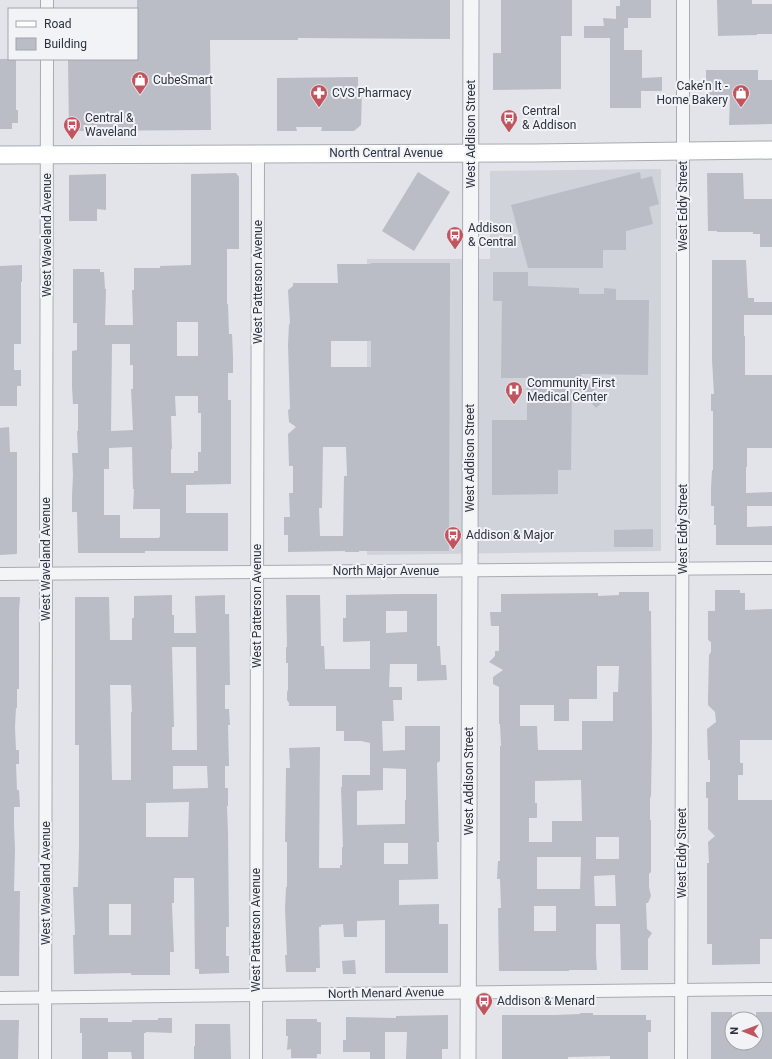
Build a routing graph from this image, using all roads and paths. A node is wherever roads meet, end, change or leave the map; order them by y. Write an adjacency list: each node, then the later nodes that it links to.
1 (471, 0): 6 (street, West Addison Street)
2 (683, 0): 5 (street, West Eddy Street)
3 (47, 60): 9 (street, West Waveland Avenue)
4 (772, 150): 5 (main road, North Central Avenue)
5 (683, 151): 6 (main road, North Central Avenue); 10 (street, West Eddy Street)
6 (471, 152): 7 (main road, North Central Avenue); 12 (street, West Addison Street)
7 (258, 154): 9 (main road, North Central Avenue); 13 (street, West Patterson Avenue)
8 (0, 155): 9 (main road, North Central Avenue)
9 (47, 155): 15 (street, West Waveland Avenue)
10 (683, 568): 11 (street, North Major Avenue); 12 (street, North Major Avenue); 16 (street, West Eddy Street)
11 (772, 568)
12 (470, 570): 13 (street, North Major Avenue); 18 (street, West Addison Street)
13 (257, 572): 15 (street, North Major Avenue); 19 (street, West Patterson Avenue)
14 (0, 574): 15 (street, North Major Avenue)
15 (46, 574): 20 (street, West Waveland Avenue)
16 (681, 990): 17 (street, North Menard Avenue); 18 (street, North Menard Avenue); 25 (street, West Eddy Street)
17 (772, 990)
18 (468, 992): 19 (street, North Menard Avenue); 24 (street, West Addison Street)
19 (256, 995): 20 (street, North Menard Avenue); 23 (street, West Patterson Avenue)
20 (46, 997): 21 (street, North Menard Avenue); 22 (street, West Waveland Avenue)
21 (0, 998)
22 (46, 1059)
23 (256, 1059)
24 (468, 1059)
25 (681, 1059)

